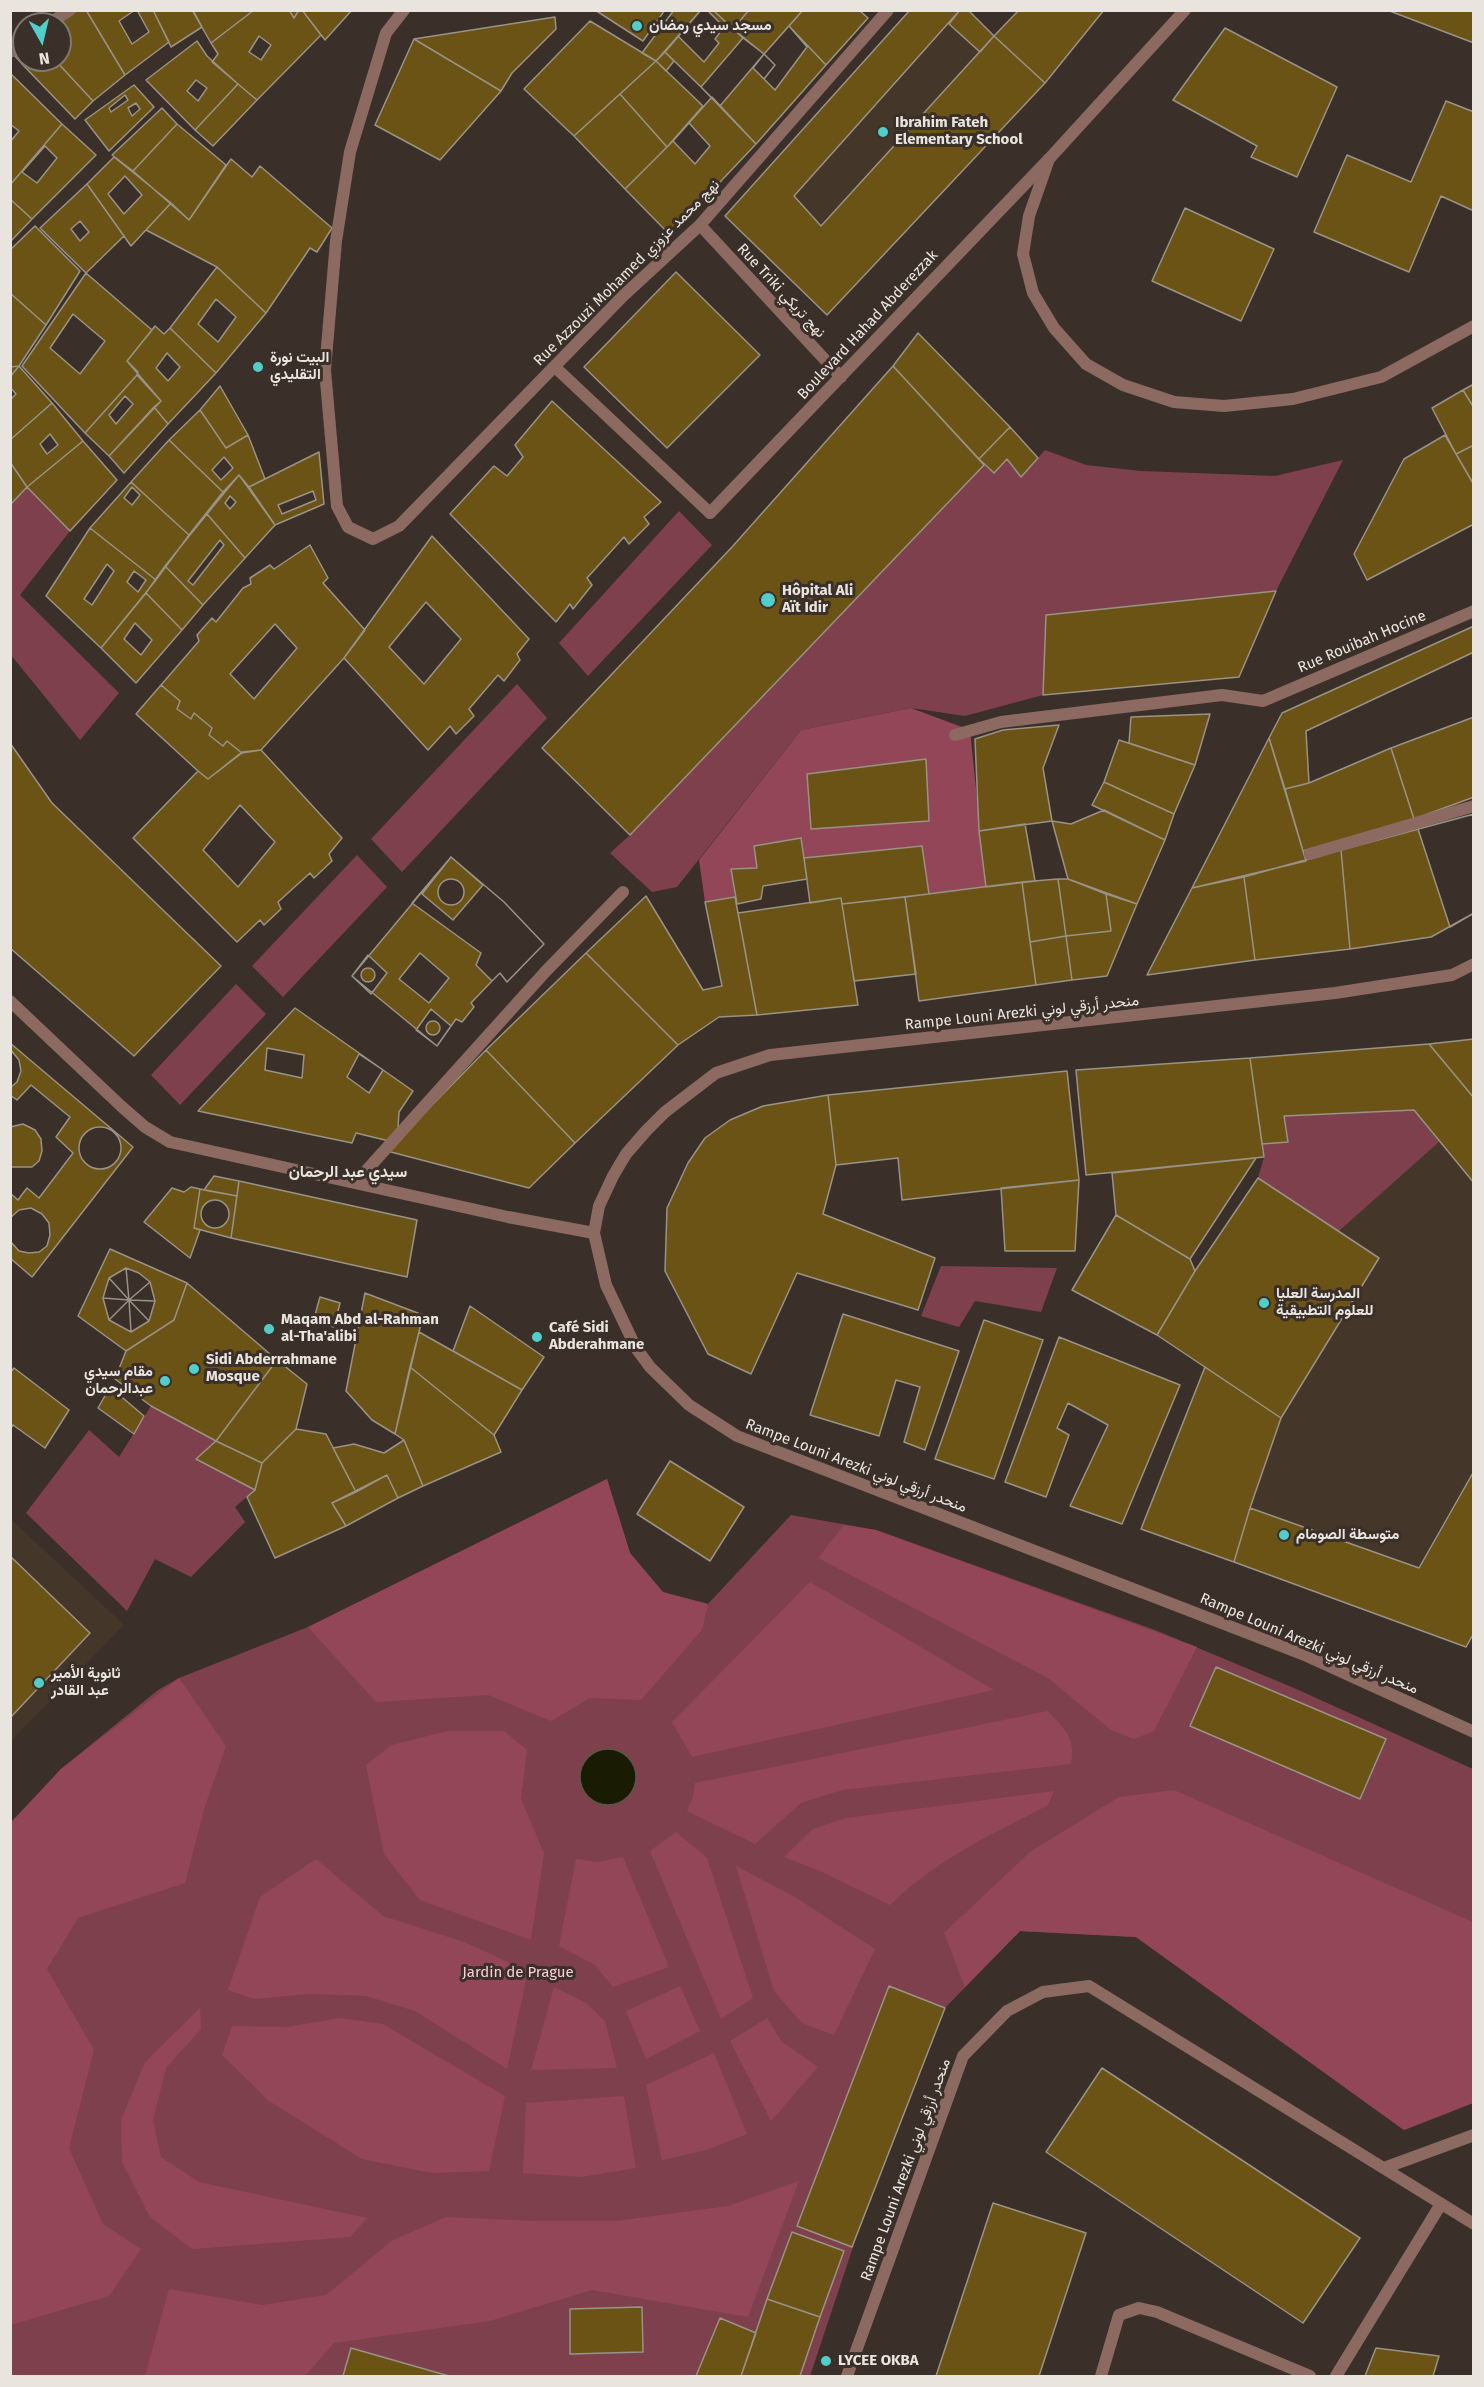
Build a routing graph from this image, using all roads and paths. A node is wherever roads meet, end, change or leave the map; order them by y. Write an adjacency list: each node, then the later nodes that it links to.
1 (404, 10): 7 (street, Rue Azzouzi Mohamed نهج محمد عزوزي)
2 (888, 10): 5 (street, Rue Azzouzi Mohamed نهج محمد عزوزي)
3 (1185, 10): 4 (street, Boulevard Hahad Abderezzak)
4 (1049, 159): 6 (street); 8 (street, Boulevard Hahad Abderezzak)
5 (700, 225): 7 (street, Rue Azzouzi Mohamed نهج محمد عزوزي); 8 (street, Rue Triki نهج تريكي)
6 (1473, 326)
7 (556, 368): 8 (street, Boulevard Hahad Abderezzak)
8 (841, 376)
9 (1473, 611): 10 (street, Rue Rouibah Hocine)
10 (954, 735)
11 (1473, 806): 12 (street)
12 (1310, 854)
13 (623, 892): 16 (street)
14 (1473, 964): 17 (street, Rampe Louni Arezki منحدر أرزقي لوني)
15 (10, 1002): 16 (street)
16 (356, 1182): 17 (street)
17 (594, 1233): 18 (street, Rampe Louni Arezki منحدر أرزقي لوني)
18 (1473, 1732)
19 (1473, 2135): 20 (street)
20 (1384, 2168): 21 (street, Rampe Louni Arezki منحدر أرزقي لوني); 23 (street, Rampe Louni Arezki منحدر أرزقي لوني)
21 (1441, 2204): 22 (street, Rampe Louni Arezki منحدر أرزقي لوني); 26 (street)
22 (1473, 2224)
23 (847, 2376)
24 (1101, 2376): 25 (street)
25 (1310, 2376)
26 (1336, 2376)

